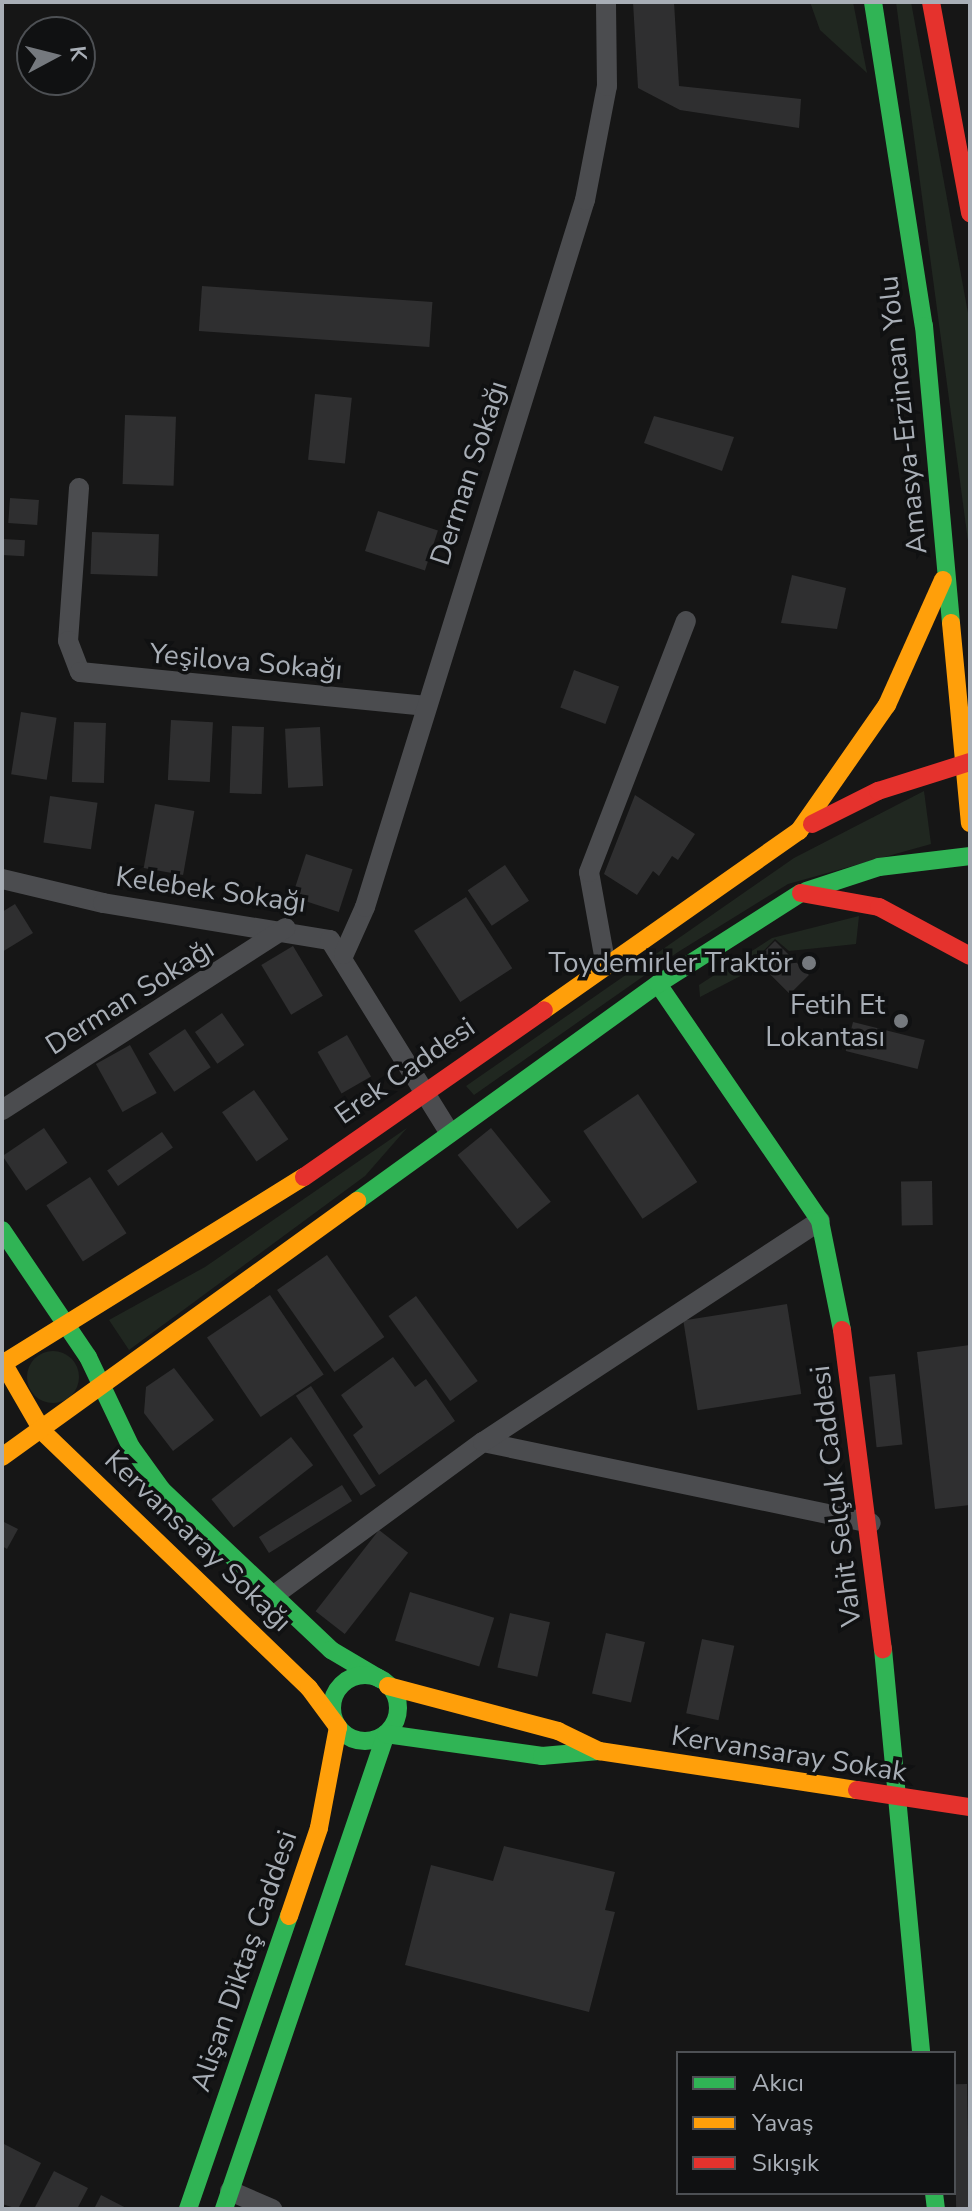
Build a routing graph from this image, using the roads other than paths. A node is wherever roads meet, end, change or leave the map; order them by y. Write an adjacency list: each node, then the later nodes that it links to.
1 (606, 2): 8 (street, Derman Sokağı)
2 (873, 2): 6 (main road, Amasya-Erzincan Yolu)
3 (931, 2): 4 (main road)
4 (970, 213)
5 (79, 488): 8 (street, Yeşilova Sokağı)
6 (947, 569): 9 (main road, Amasya-Erzincan Yolu); 11 (main road)
7 (686, 621): 18 (street)
8 (424, 706): 16 (street, Derman Sokağı)
9 (965, 764): 10 (main road, Amasya-Erzincan Yolu); 11 (main road, Erek Caddesi)
10 (969, 812)
11 (799, 831): 18 (main road, Erek Caddesi)
12 (970, 856): 14 (main road)
13 (2, 879): 15 (street, Kelebek Sokağı)
14 (801, 893): 17 (main road); 19 (main road)
15 (286, 928): 16 (street, Kelebek Sokağı); 21 (street, Derman Sokağı)
16 (344, 954): 20 (street, Kelebek Sokağı)
17 (970, 956)
18 (605, 961): 20 (main road, Erek Caddesi)
19 (658, 984): 22 (main road); 23 (main road, Vahit Selçuk Caddesi)
20 (426, 1093): 22 (street, Kelebek Sokağı); 25 (main road, Erek Caddesi)
21 (2, 1110)
22 (449, 1132): 29 (main road)
23 (820, 1221): 33 (street); 35 (main road, Vahit Selçuk Caddesi)
24 (2, 1230): 25 (main road, Kervansaray Sokağı)
25 (65, 1322): 26 (main road, Erek Caddesi); 27 (main road, Kervansaray Sokağı)
26 (33, 1341): 27 (main road); 28 (main road, Erek Caddesi); 30 (main road, Erek Caddesi)
27 (88, 1357): 29 (main road, Kervansaray Sokağı); 31 (main road)
28 (2, 1363): 30 (main road, Kervansaray Sokağı)
29 (105, 1389): 31 (main road); 36 (main road, Kervansaray Sokağı)
30 (16, 1397): 31 (main road); 32 (main road, Kervansaray Sokağı)
31 (72, 1413): 32 (main road)
32 (43, 1432): 34 (main road); 38 (main road, Kervansaray Sokağı)
33 (483, 1442): 35 (street); 36 (street)
34 (2, 1457)
35 (871, 1523): 41 (main road, Vahit Selçuk Caddesi)
36 (273, 1596): 37 (main road, Kervansaray Sokağı)
37 (384, 1682): 38 (main road); 39 (main road); 40 (main road, Kervansaray Sokak)
38 (338, 1727): 39 (main road); 45 (main road, Alişan Diktaş Caddesi)
39 (386, 1734): 40 (main road, Kervansaray Sokak); 44 (main road)
40 (599, 1751): 41 (main road, Kervansaray Sokak)
41 (896, 1801): 42 (main road, Kervansaray Sokak); 43 (main road, Vahit Selçuk Caddesi)
42 (970, 1807)
43 (921, 2051)
44 (227, 2200): 46 (street)
45 (188, 2209)
46 (272, 2209)

